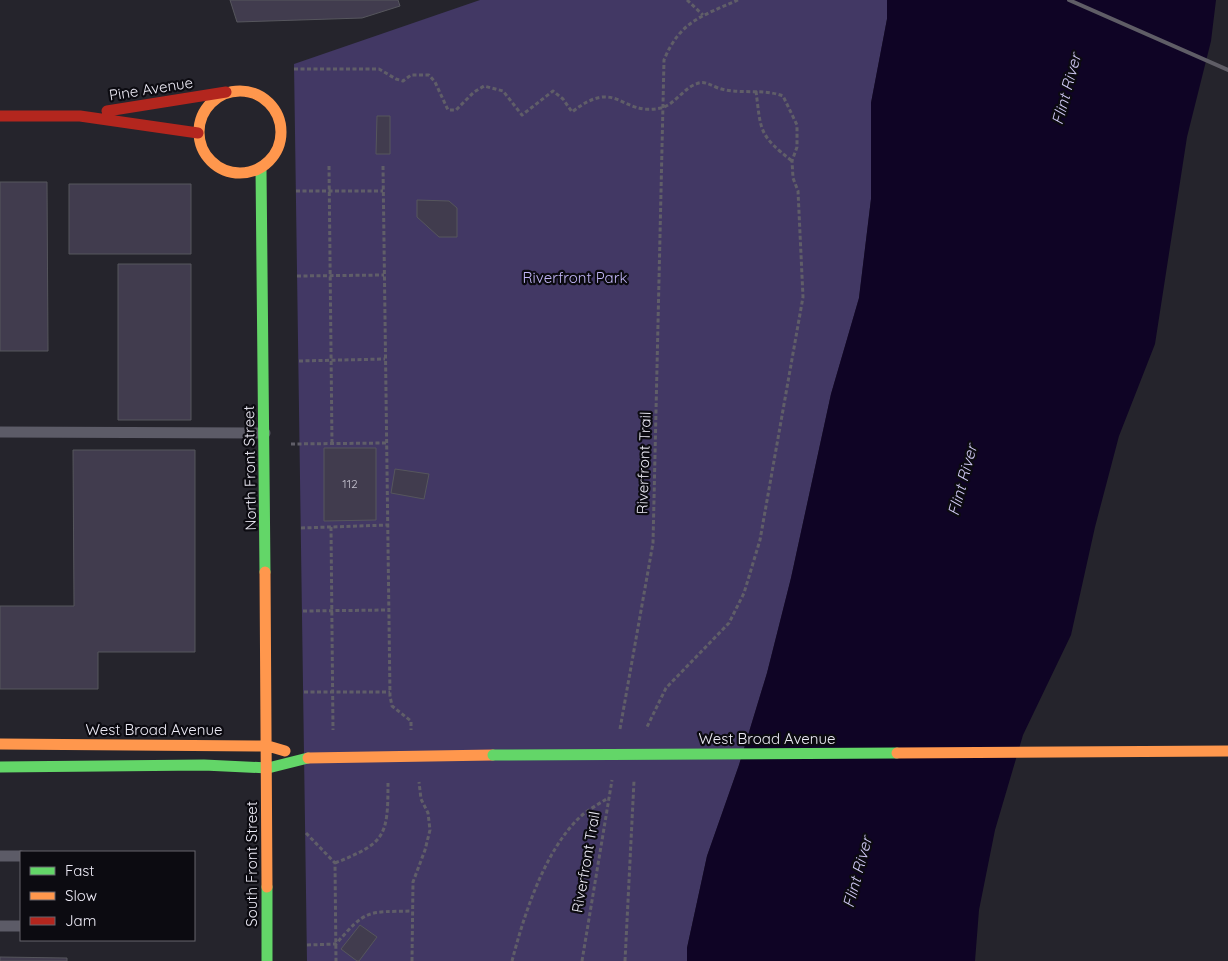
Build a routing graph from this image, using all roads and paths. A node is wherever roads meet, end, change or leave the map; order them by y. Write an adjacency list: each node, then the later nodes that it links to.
1 (687, 0): 3 (path)
2 (738, 0): 3 (path, Riverfront Trail)
3 (702, 15): 7 (path, Riverfront Trail)
4 (294, 69): 7 (path)
5 (756, 91): 7 (path); 11 (path); 11 (path)
6 (226, 92): 9 (main road, Pine Avenue); 10 (main road); 14 (main road)
7 (663, 108): 40 (path, Riverfront Trail)
8 (0, 116): 9 (main road, Pine Avenue)
9 (80, 116): 10 (main road, Pine Avenue)
10 (198, 133): 14 (main road)
11 (792, 161): 39 (path)
12 (329, 166): 16 (path)
13 (383, 166): 17 (path)
14 (260, 168): 25 (main road, North Front Street)
15 (296, 191): 16 (path)
16 (329, 191): 17 (path); 18 (path)
17 (383, 191): 19 (path)
18 (330, 275): 19 (path); 20 (path); 22 (path)
19 (384, 275): 21 (path)
20 (297, 276)
21 (385, 359): 22 (path); 27 (path)
22 (331, 360): 23 (path); 26 (path)
23 (299, 361)
24 (0, 432): 25 (lane)
25 (265, 438): 26 (path); 42 (main road, North Front Street)
26 (332, 443): 27 (path)
27 (386, 443): 28 (path)
28 (388, 525): 29 (path); 32 (path)
29 (331, 527): 30 (path); 31 (path)
30 (301, 528)
31 (332, 610): 32 (path); 33 (path); 35 (path)
32 (389, 610): 36 (path)
33 (303, 611)
34 (304, 692): 35 (path)
35 (333, 692): 36 (path); 37 (path)
36 (390, 692): 38 (path)
37 (334, 730)
38 (411, 731)
39 (644, 734)
40 (619, 736)
41 (0, 744): 42 (main road, West Broad Avenue)
42 (268, 746): 44 (main road, West Broad Avenue); 46 (main road, North Front Street)
43 (1228, 751): 44 (main road, West Broad Avenue, bridge)
44 (305, 758): 46 (main road, West Broad Avenue)
45 (0, 767): 46 (main road, West Broad Avenue)
46 (268, 768): 61 (main road, South Front Street)
47 (635, 771): 66 (path)
48 (613, 772): 51 (path, Riverfront Trail)
49 (419, 782): 56 (path)
50 (388, 783): 55 (path)
51 (608, 798): 64 (path); 65 (path, Riverfront Trail)
52 (306, 833): 55 (path)
53 (0, 856): 54 (lane)
54 (20, 856)
55 (334, 863): 59 (path)
56 (412, 911): 59 (path); 63 (path)
57 (0, 926): 58 (lane)
58 (20, 926)
59 (336, 944): 60 (path); 62 (path)
60 (307, 945)
61 (267, 961)
62 (336, 961)
63 (412, 961)
64 (512, 961)
65 (582, 961)
66 (625, 961)

